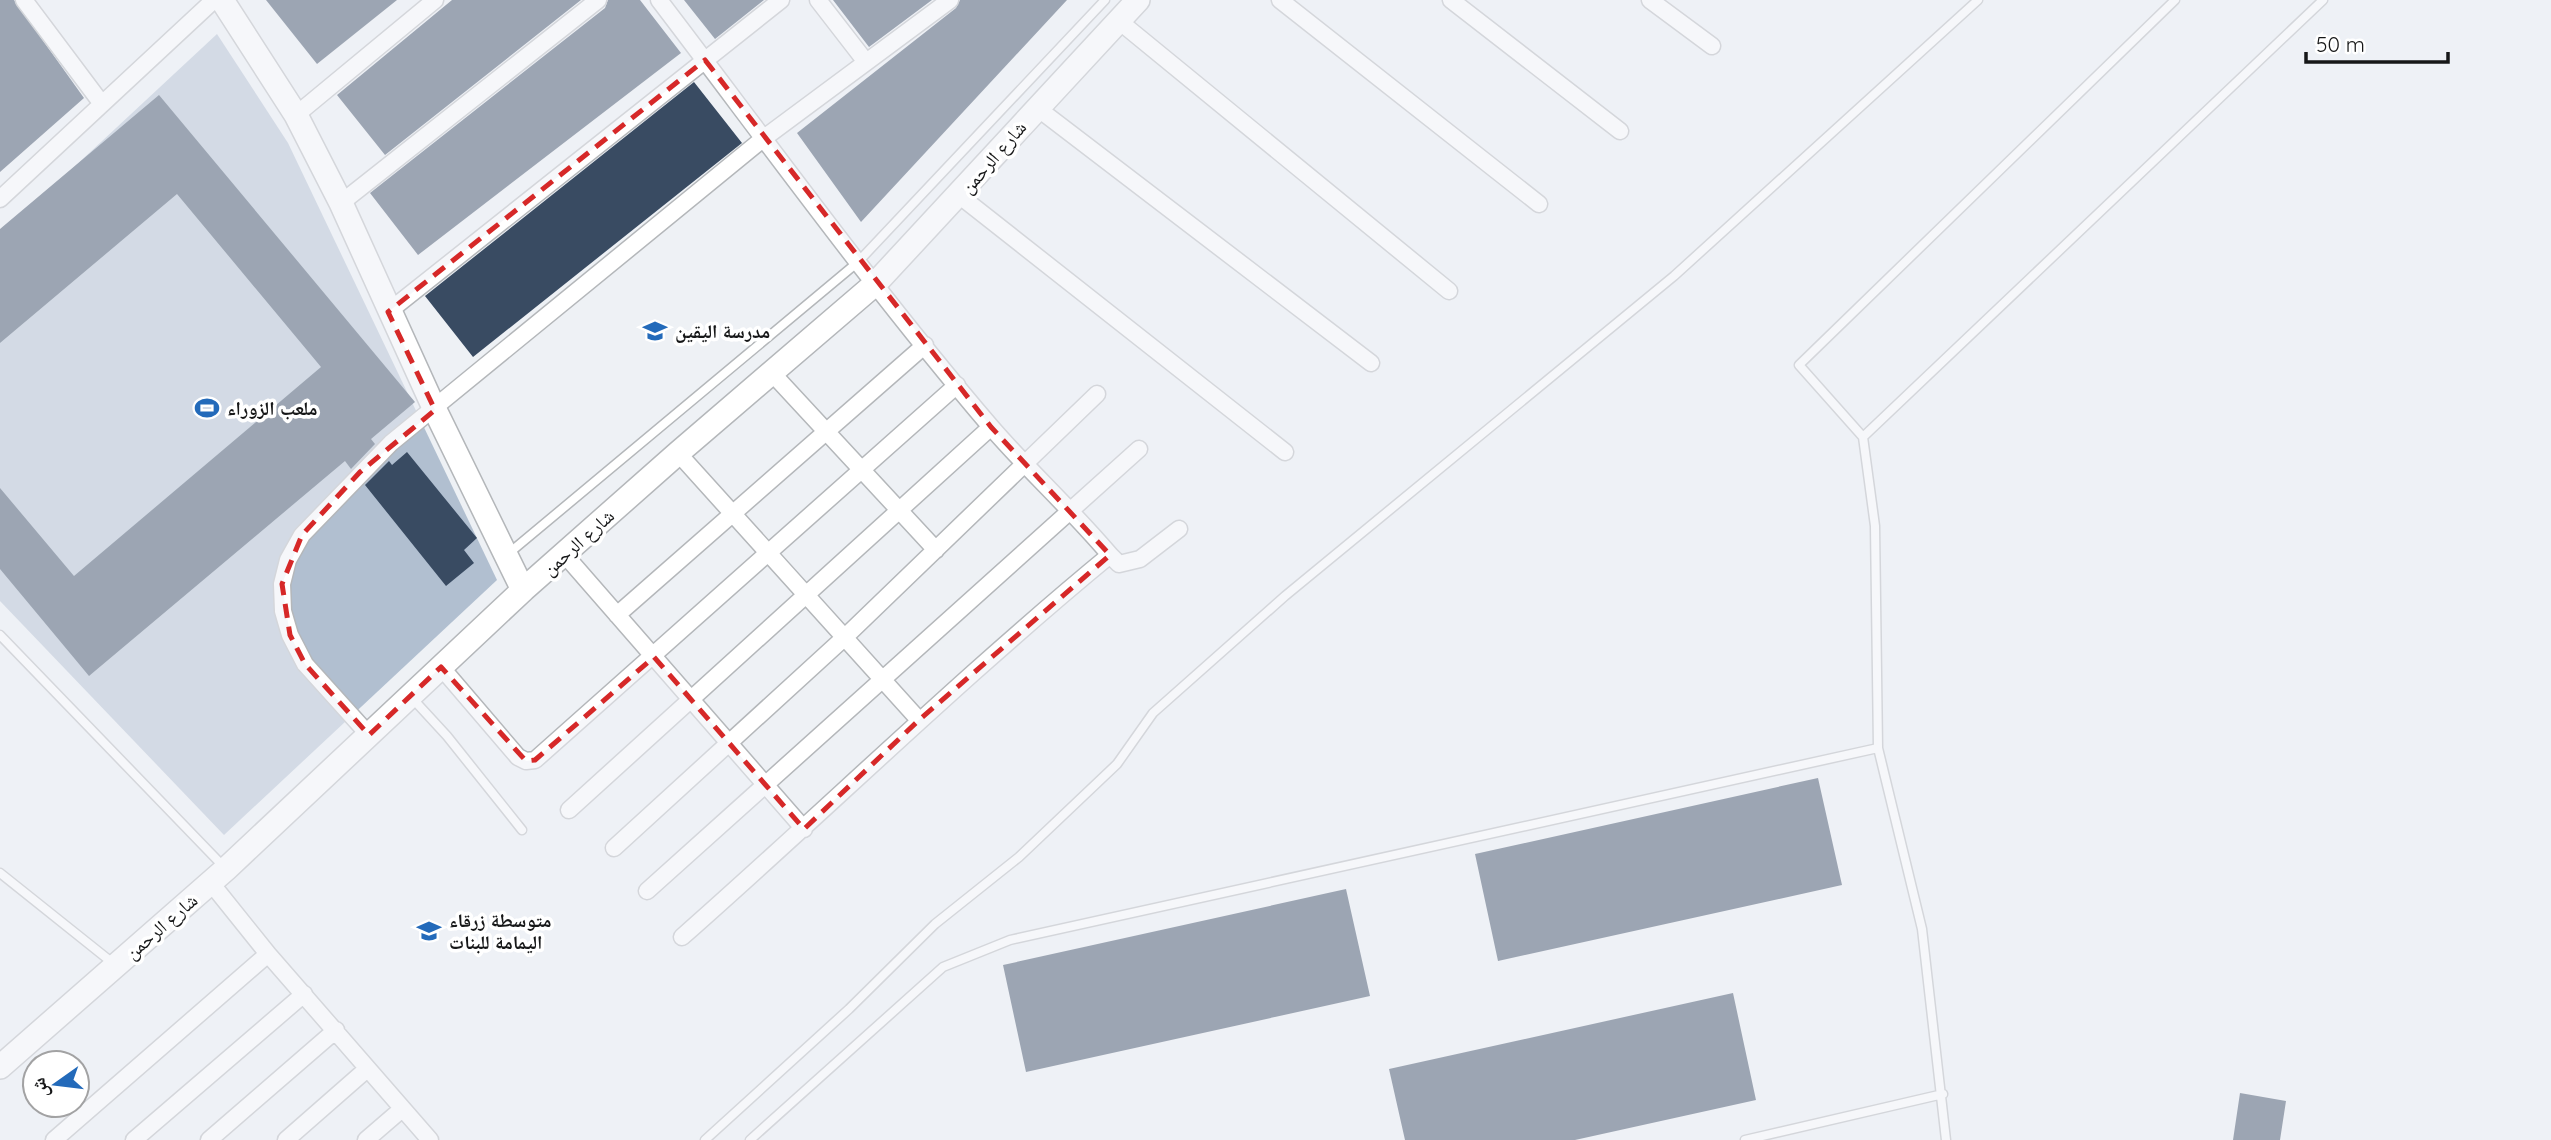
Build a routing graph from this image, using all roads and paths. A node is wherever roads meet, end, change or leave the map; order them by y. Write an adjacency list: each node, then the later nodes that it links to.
1 (24, 0): 21 (street)
2 (435, 0): 23 (street)
3 (598, 0): 28 (street)
4 (659, 0): 19 (street)
5 (780, 0): 19 (street)
6 (818, 0): 20 (street)
7 (950, 0): 20 (street)
8 (1105, 0): 30 (lane)
9 (1138, 0): 17 (street, شارع الرحمن)
10 (1280, 0): 29 (street)
11 (1451, 0): 24 (street)
12 (1650, 0): 18 (street)
13 (1978, 0): 94 (lane)
14 (2175, 0): 42 (lane)
15 (2323, 0): 42 (lane)
16 (227, 3): 21 (street); 23 (street)
17 (1119, 21): 22 (street, شارع الرحمن); 32 (street)
18 (1712, 46)
19 (705, 60): 25 (street); 33 (street)
20 (866, 62): 25 (street)
21 (102, 104): 27 (street)
22 (1036, 107): 26 (street, شارع الرحمن); 35 (street)
23 (296, 115): 28 (street)
24 (1620, 131)
25 (764, 138): 30 (street); 39 (street)
26 (960, 196): 31 (street, شارع الرحمن); 44 (street)
27 (0, 199)
28 (341, 204): 33 (street)
29 (1539, 204)
30 (858, 262): 31 (street); 56 (lane)
31 (875, 284): 34 (street); 36 (street, شارع الرحمن)
32 (1449, 291)
33 (388, 312): 39 (street)
34 (925, 345): 37 (street); 41 (street)
35 (1371, 363)
36 (772, 373): 41 (street); 45 (street, شارع الرحمن)
37 (957, 385): 40 (street); 47 (street)
38 (1097, 394): 46 (street)
39 (435, 410): 56 (street); 68 (street)
40 (991, 427): 46 (street); 48 (street)
41 (826, 432): 47 (street); 50 (street)
42 (1863, 437): 70 (lane)
43 (1139, 449): 49 (street)
44 (1285, 452)
45 (678, 453): 50 (street); 54 (street, شارع الرحمن)
46 (1026, 465): 49 (street); 52 (street)
47 (863, 469): 48 (street); 53 (street)
48 (900, 509): 52 (street); 58 (street)
49 (1073, 511): 55 (street); 64 (street)
50 (733, 514): 53 (street); 59 (street)
51 (1179, 529): 55 (street)
52 (936, 550): 61 (street)
53 (768, 554): 58 (street); 62 (street)
54 (565, 555): 57 (street, شارع الرحمن); 59 (street)
55 (1111, 555): 67 (street)
56 (506, 556): 57 (street)
57 (523, 590): 63 (street, شارع الرحمن)
58 (806, 595): 61 (street); 66 (street)
59 (617, 615): 62 (street)
60 (0, 635): 77 (lane)
61 (845, 637): 64 (street); 69 (street)
62 (653, 657): 63 (street); 66 (street)
63 (441, 667): 65 (street, شارع الرحمن)
64 (882, 679): 67 (street); 71 (street)
65 (410, 696): 68 (street, شارع الرحمن); 74 (lane)
66 (691, 700): 69 (street); 72 (street)
67 (919, 720): 73 (street)
68 (369, 735): 77 (street, شارع الرحمن)
69 (729, 743): 71 (street); 75 (street)
70 (1878, 748): 86 (lane); 95 (lane)
71 (765, 785): 73 (street); 78 (street)
72 (569, 810)
73 (804, 829): 79 (street)
74 (522, 830)
75 (614, 848)
76 (0, 873): 81 (lane)
77 (218, 876): 80 (street); 81 (street, شارع الرحمن)
78 (647, 891)
79 (682, 937)
80 (268, 954): 82 (street); 88 (street)
81 (116, 966): 84 (street, شارع الرحمن)
82 (304, 994): 83 (street); 89 (street)
83 (336, 1030): 85 (street); 90 (street)
84 (0, 1067)
85 (368, 1069): 87 (street); 91 (street)
86 (1943, 1094): 96 (lane); 97 (lane)
87 (402, 1109): 92 (street); 93 (street)
88 (54, 1140)
89 (134, 1140)
90 (209, 1140)
91 (286, 1140)
92 (366, 1140)
93 (430, 1140)
94 (705, 1140)
95 (750, 1140)
96 (1745, 1140)
97 (1947, 1140)

